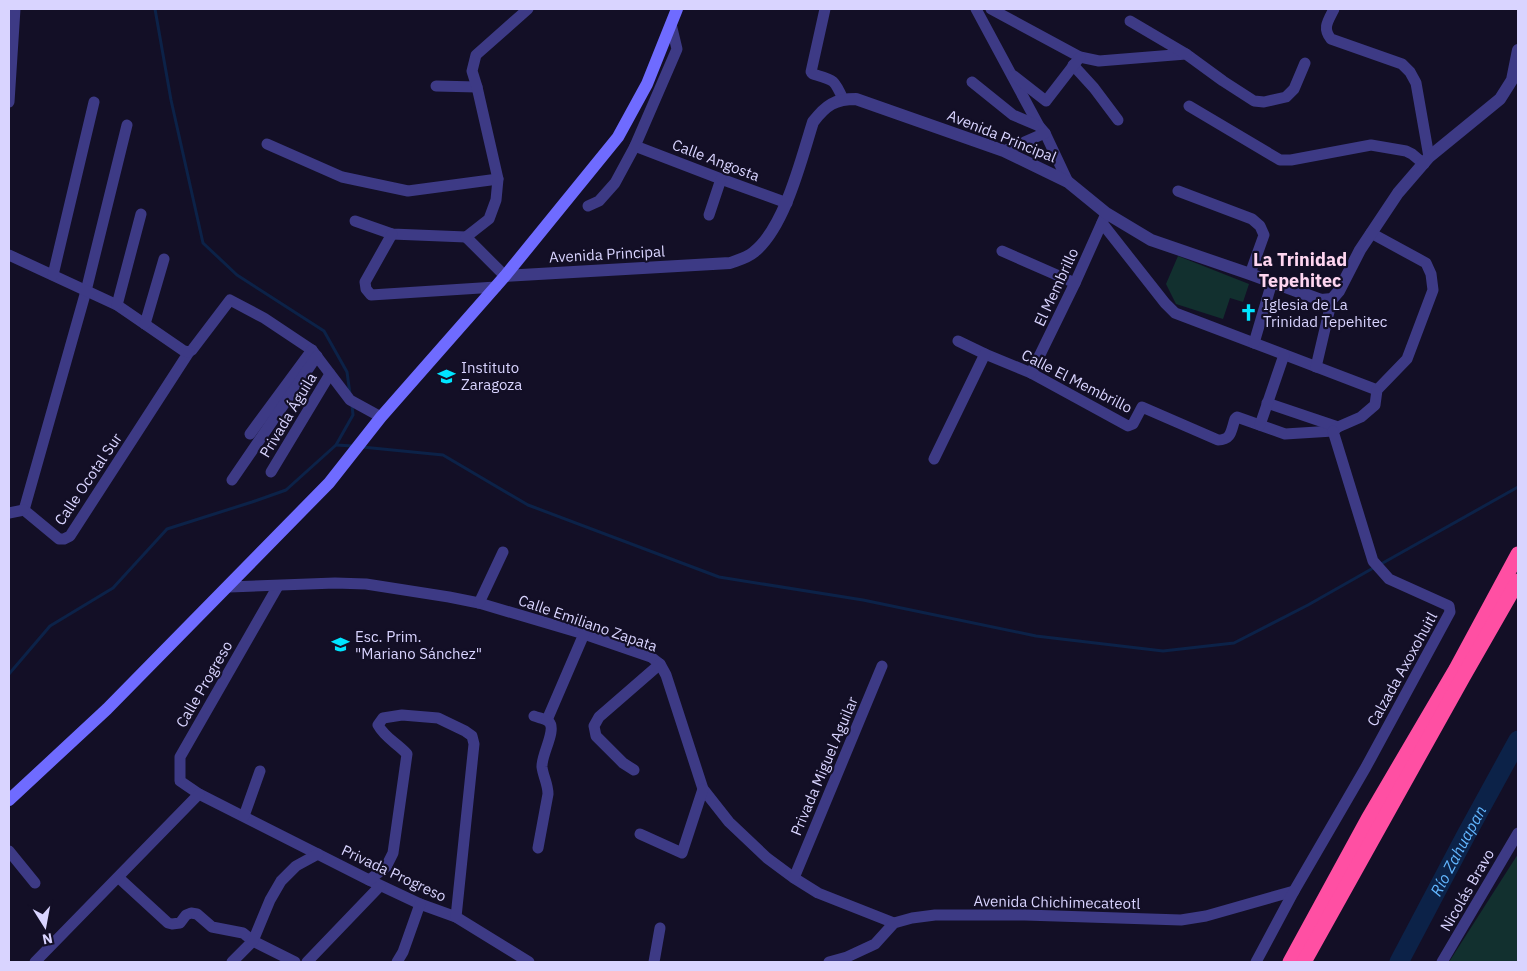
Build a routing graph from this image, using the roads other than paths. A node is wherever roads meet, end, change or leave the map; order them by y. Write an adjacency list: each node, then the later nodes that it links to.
1 (15, 9): 19 (street)
2 (528, 9): 17 (street)
3 (677, 9): 9 (main road)
4 (825, 9): 18 (street)
5 (976, 9): 14 (street)
6 (991, 9): 12 (street)
7 (1334, 9): 28 (street)
8 (1130, 21): 11 (street)
9 (671, 24): 26 (street); 47 (main road)
10 (1518, 50): 28 (street)
11 (1186, 54): 12 (street); 13 (street)
12 (1076, 61): 14 (street); 22 (street)
13 (1305, 63)
14 (1009, 72): 24 (street)
15 (972, 82): 24 (street)
16 (436, 86): 17 (street)
17 (477, 87): 30 (street)
18 (843, 99): 27 (street, Avenida Principal); 33 (street, Avenida Principal)
19 (9, 102)
20 (94, 102): 46 (street)
21 (1189, 106): 28 (street)
22 (1118, 120)
23 (127, 125): 51 (street)
24 (1042, 130): 27 (street); 31 (street)
25 (267, 144): 30 (street)
26 (635, 146): 29 (street, Calle Angosta); 34 (street)
27 (1004, 151): 31 (street, Avenida Principal)
28 (1426, 160): 39 (street)
29 (721, 179): 33 (street, Calle Angosta); 36 (street)
30 (498, 180): 41 (street)
31 (1068, 182): 37 (street, Avenida Principal)
32 (1178, 191): 45 (street)
33 (787, 203): 47 (street, Avenida Principal)
34 (588, 206)
35 (141, 214): 53 (street)
36 (709, 215)
37 (1104, 218): 45 (street, Avenida Principal); 48 (street, El Membrillo); 56 (street)
38 (355, 221): 40 (street)
39 (1371, 233): 52 (street); 64 (street)
40 (392, 234): 41 (street); 50 (street)
41 (466, 238): 47 (street)
42 (1002, 251): 48 (street)
43 (9, 255): 46 (street)
44 (164, 259): 54 (street)
45 (1250, 274): 49 (street, Avenida Principal)
46 (53, 275): 51 (street)
47 (505, 276): 50 (main road)
48 (1075, 282): 62 (street, El Membrillo)
49 (1272, 282): 52 (street, Avenida Principal); 56 (street)
50 (496, 287): 66 (main road)
51 (86, 291): 53 (street); 73 (street)
52 (1332, 299): 61 (street)
53 (117, 305): 54 (street)
54 (145, 324): 57 (street)
55 (958, 341): 59 (street, Calle El Membrillo)
56 (1254, 343): 60 (street)
57 (189, 352): 58 (street); 73 (street, Calle Ocotal Sur)
58 (314, 353): 63 (street); 69 (street); 72 (street)
59 (986, 354): 62 (street, Calle El Membrillo); 70 (street)
60 (1284, 355): 61 (street); 65 (street)
61 (1316, 367): 64 (street)
62 (1031, 373): 67 (street, Calle El Membrillo)
63 (330, 374): 66 (street); 71 (street, Privada Águila)
64 (1377, 390): 68 (street)
65 (1267, 403): 67 (street); 68 (street)
66 (381, 417): 79 (main road)
67 (1260, 425): 68 (street, Calle El Membrillo)
68 (1335, 429): 101 (street, Calzada Axoxohuitl)
69 (250, 434)
70 (934, 459)
71 (271, 472)
72 (232, 480)
73 (24, 510): 74 (street)
74 (9, 513)
75 (502, 552): 80 (street)
76 (1518, 554): 116 (highway)
77 (1518, 580): 117 (highway)
78 (278, 586): 79 (street, Calle Emiliano Zapata); 80 (street, Calle Emiliano Zapata); 89 (street, Calle Progreso)
79 (229, 587): 90 (main road)
80 (479, 603): 81 (street, Calle Emiliano Zapata)
81 (584, 634): 82 (street, Calle Emiliano Zapata); 85 (street)
82 (660, 664): 86 (street); 88 (street, Calle Emiliano Zapata)
83 (882, 666): 98 (street, Privada Miguel Aguilar)
84 (534, 716): 85 (street)
85 (546, 720): 94 (street)
86 (634, 770)
87 (260, 771): 91 (street)
88 (703, 789): 93 (street); 98 (street, Calle Emiliano Zapata)
89 (199, 794): 91 (street, Privada Progreso); 97 (street)
90 (9, 800)
91 (244, 816): 96 (street, Privada Progreso)
92 (1518, 833): 118 (street, Nicolás Bravo)
93 (640, 834)
94 (538, 848)
95 (9, 851): 99 (street)
96 (318, 854): 100 (street, Privada Progreso); 106 (street)
97 (119, 878): 106 (street); 107 (street)
98 (794, 878): 104 (street, Calle Emiliano Zapata)
99 (35, 883)
100 (374, 883): 102 (street, Privada Progreso); 103 (street); 110 (street)
101 (1294, 891): 104 (street, Avenida Chichimecateotl); 115 (street)
102 (420, 904): 103 (street, Privada Progreso); 111 (street)
103 (456, 918): 112 (street, Privada Progreso)
104 (894, 923): 114 (street)
105 (660, 928): 113 (street)
106 (253, 941): 108 (street); 109 (street)
107 (35, 962)
108 (232, 962)
109 (295, 962)
110 (307, 962)
111 (396, 962)
112 (529, 962)
113 (654, 962)
114 (829, 962)
115 (1256, 962)
116 (1290, 962)
117 (1304, 962)
118 (1442, 962)

